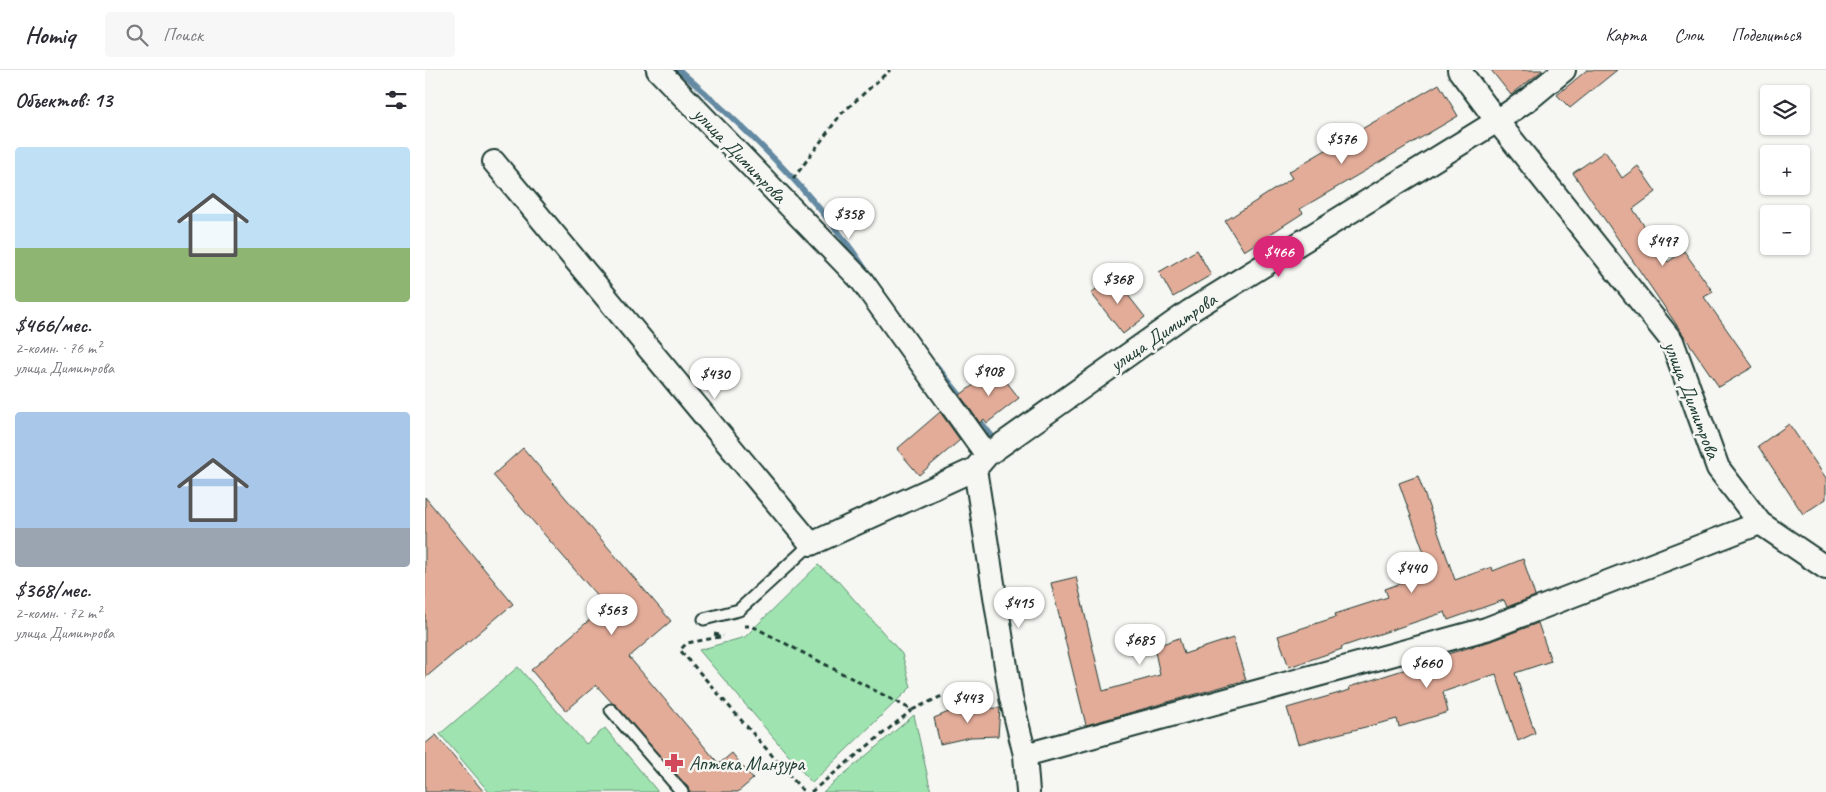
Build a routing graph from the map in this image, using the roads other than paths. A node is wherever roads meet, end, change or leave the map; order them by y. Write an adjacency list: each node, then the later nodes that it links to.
1 (658, 70): 6 (street, улица Димитрова)
2 (1459, 70): 4 (street, улица Димитрова)
3 (1564, 70): 4 (street, улица Димитрова)
4 (1497, 121): 6 (street, улица Димитрова); 7 (street, улица Димитрова)
5 (494, 162): 8 (street)
6 (981, 462): 8 (street); 12 (street)
7 (1760, 523): 9 (street, улица Димитрова); 12 (street)
8 (811, 544): 10 (lane)
9 (1826, 568)
10 (704, 618)
11 (611, 710): 13 (lane)
12 (1025, 755): 14 (street)
13 (682, 792)
14 (1028, 792)

